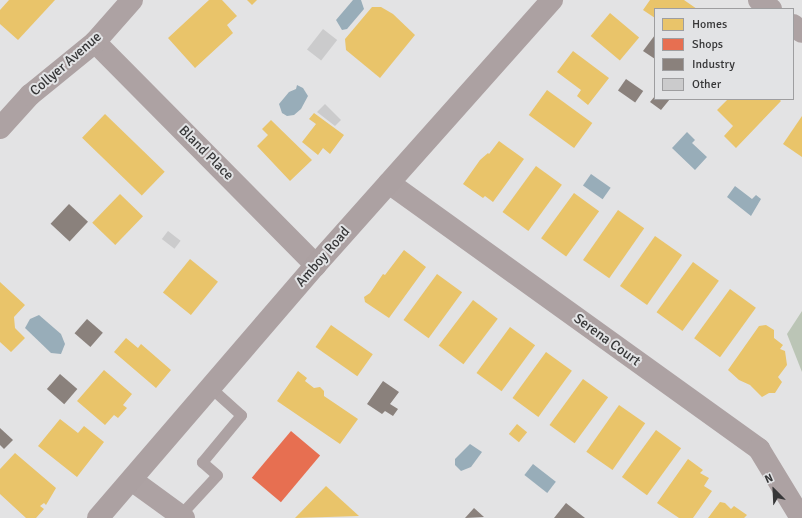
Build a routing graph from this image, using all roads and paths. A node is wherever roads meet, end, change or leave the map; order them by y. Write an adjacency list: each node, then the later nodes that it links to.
1 (132, 0): 7 (street, Collyer Avenue)
2 (552, 0): 9 (main road, Amboy Road)
3 (759, 0): 4 (street)
4 (770, 8)
5 (794, 26): 6 (street)
6 (802, 32)
7 (95, 42): 8 (street, Collyer Avenue); 10 (street, Bland Place)
8 (0, 128)
9 (389, 183): 10 (main road, Amboy Road); 15 (street, Serena Court)
10 (316, 265): 11 (main road, Amboy Road)
11 (211, 388): 12 (main road, Amboy Road); 13 (lane)
12 (132, 481): 13 (street); 14 (main road, Amboy Road)
13 (182, 517)
14 (98, 518)
15 (801, 518)

